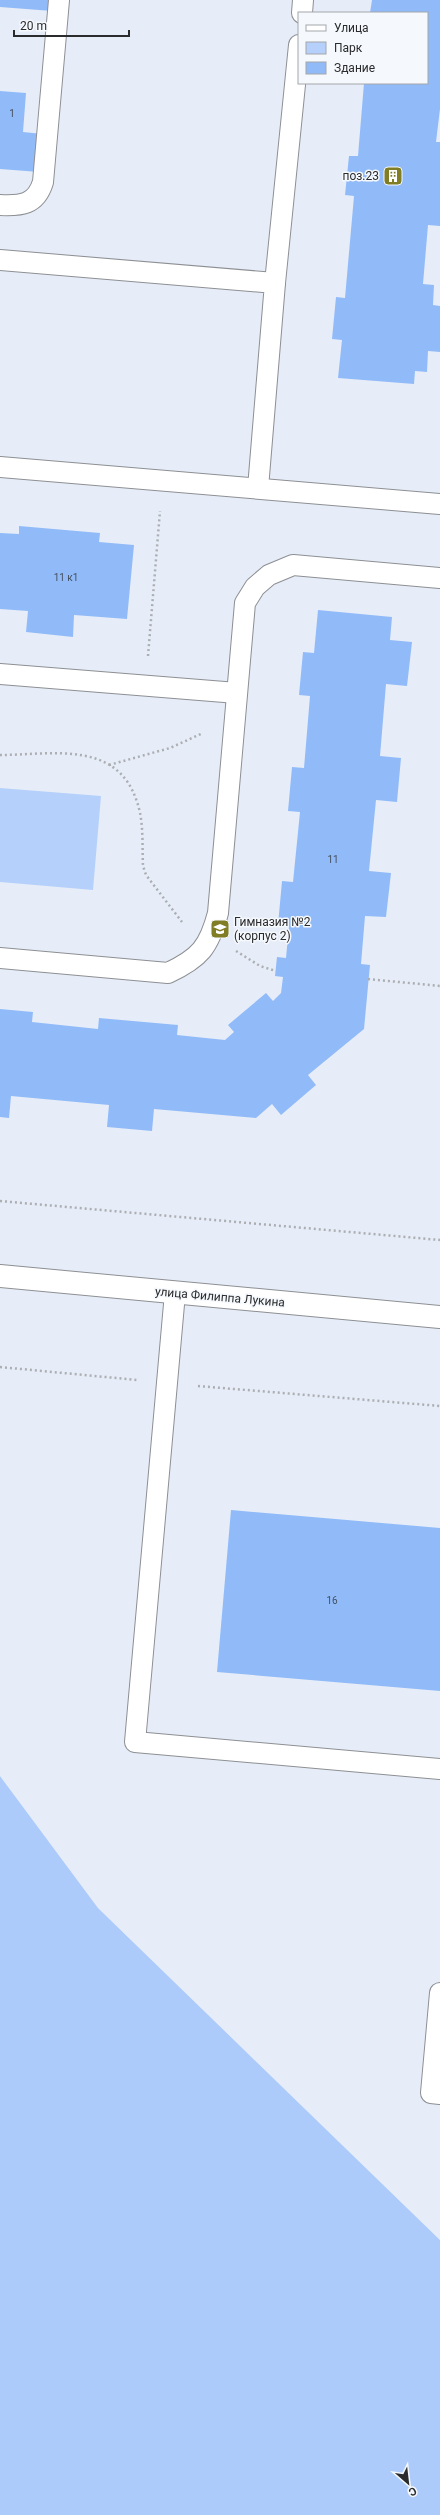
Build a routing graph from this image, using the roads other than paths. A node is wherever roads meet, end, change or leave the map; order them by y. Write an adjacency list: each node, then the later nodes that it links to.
1 (59, 0): 5 (lane)
2 (303, 0): 3 (lane)
3 (302, 12)
4 (298, 55): 7 (lane)
5 (0, 204)
6 (0, 260): 7 (lane)
7 (276, 283): 9 (lane)
8 (0, 467): 9 (lane)
9 (258, 488): 10 (lane)
10 (440, 504)
11 (440, 578): 13 (lane)
12 (0, 674): 13 (lane)
13 (238, 693): 14 (lane)
14 (0, 958)
15 (0, 1276): 16 (street, улица Филиппа Лукина)
16 (175, 1293): 17 (street, улица Филиппа Лукина); 18 (lane)
17 (440, 1317)
18 (440, 1769)
19 (440, 1993): 20 (lane)
20 (440, 2094)

